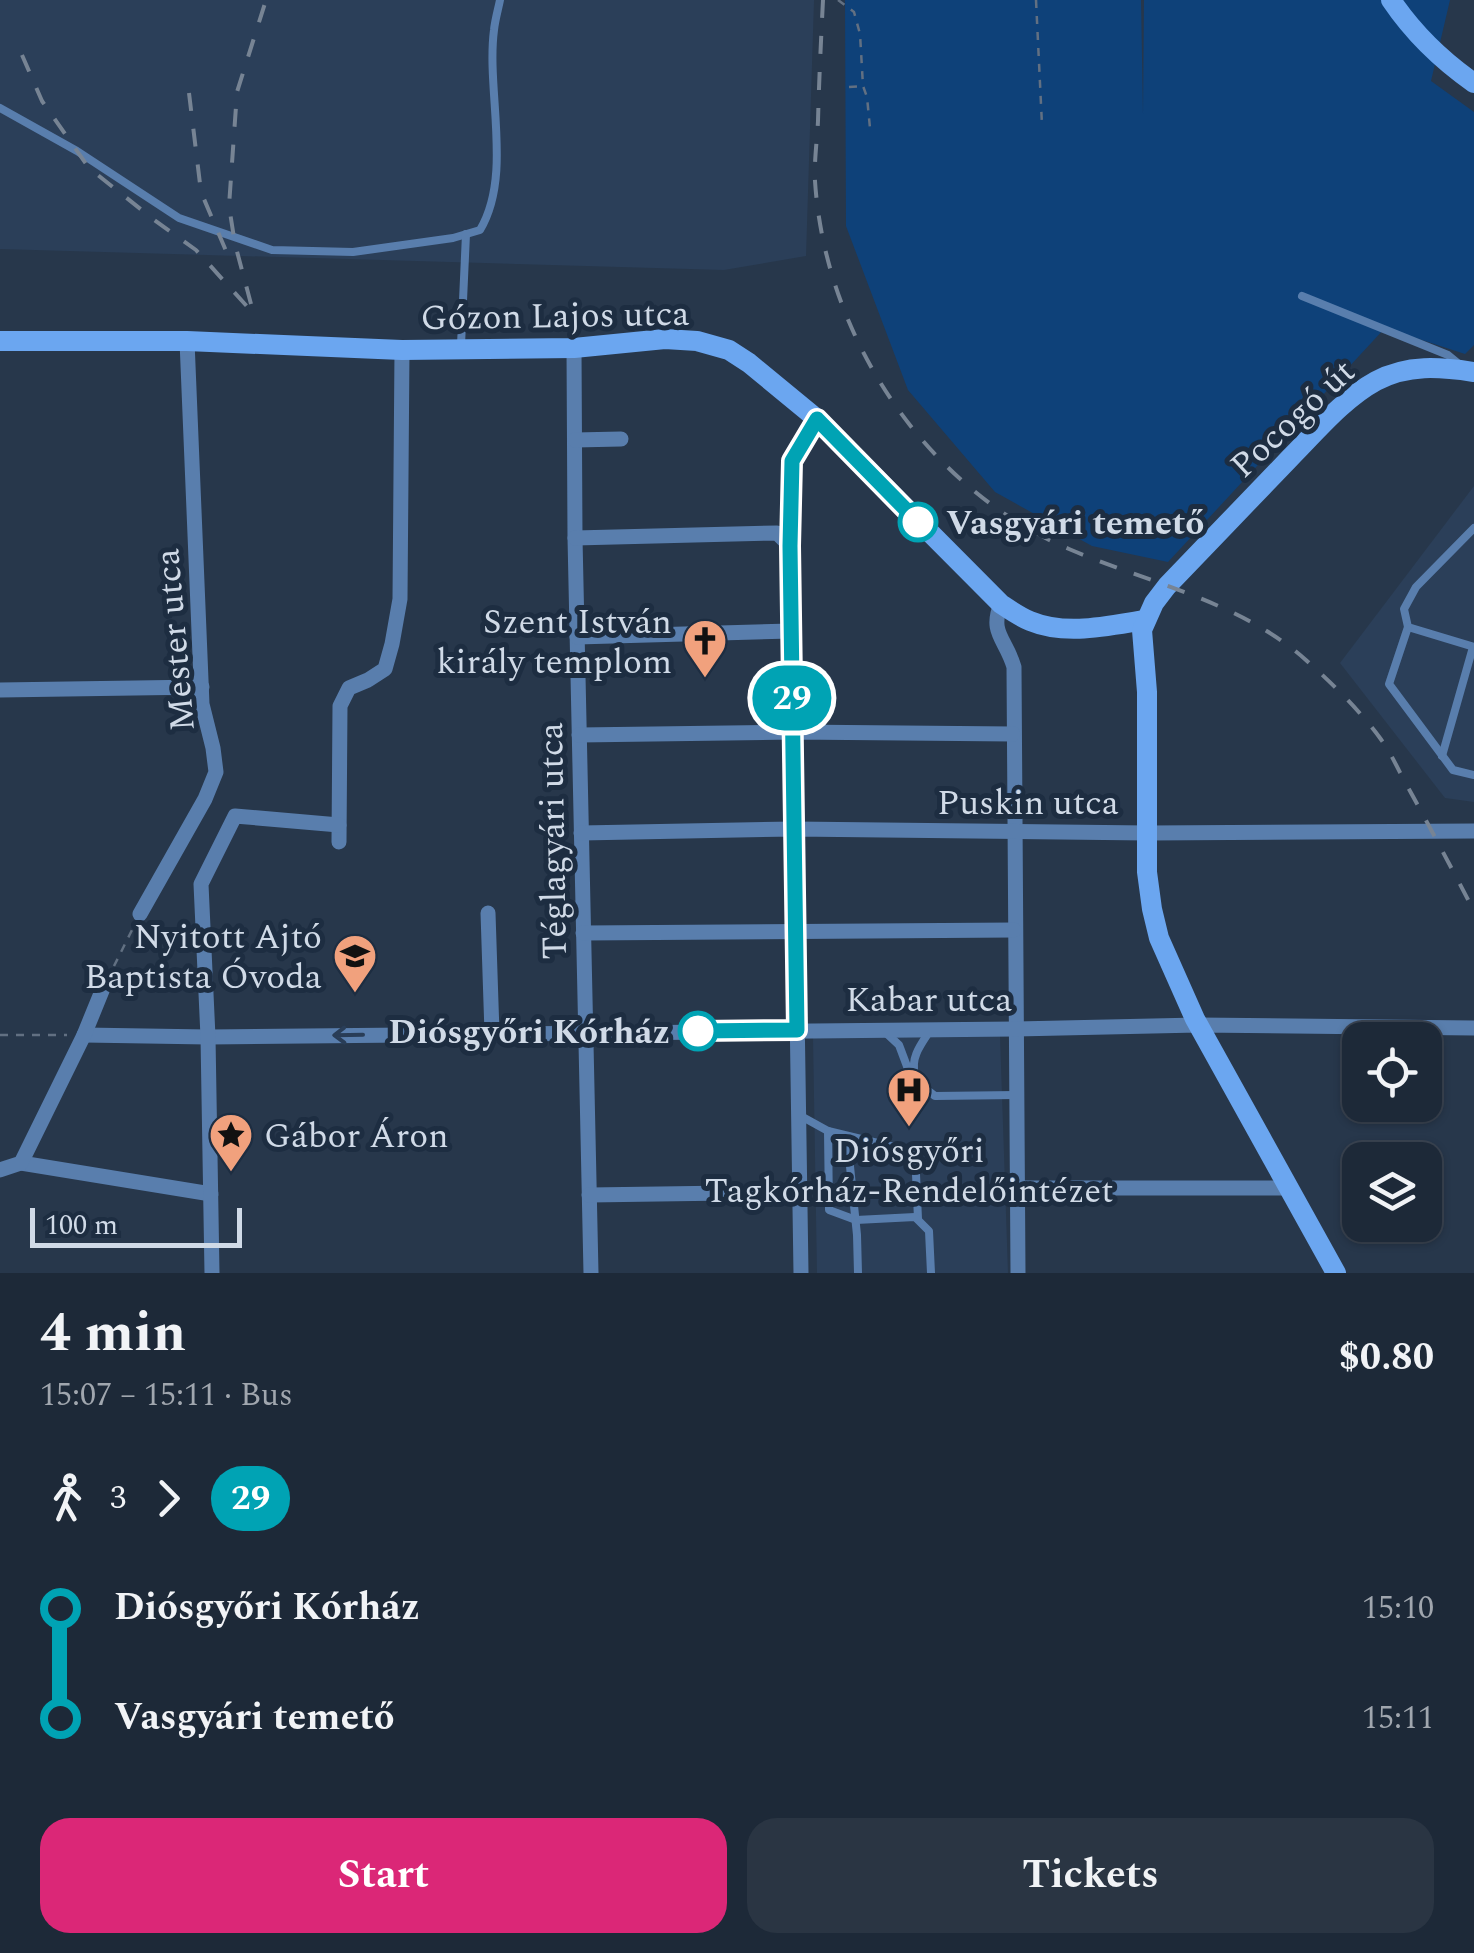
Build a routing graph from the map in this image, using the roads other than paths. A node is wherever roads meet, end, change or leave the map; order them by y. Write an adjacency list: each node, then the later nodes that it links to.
1 (500, 0): 5 (lane)
2 (1391, 0): 3 (street)
3 (1474, 83)
4 (0, 108): 5 (lane)
5 (466, 234): 11 (lane)
6 (1302, 296): 12 (lane)
7 (0, 341): 8 (street, Gózon Lajos utca)
8 (186, 341): 10 (street, Gózon Lajos utca); 25 (street, Mester utca)
9 (574, 348): 11 (street, Gózon Lajos utca); 13 (street, Gózon Lajos utca); 15 (street, Téglagyári utca)
10 (402, 350): 11 (street, Gózon Lajos utca); 52 (street)
11 (461, 350)
12 (1470, 371): 20 (street, Pocogó út)
13 (817, 419): 18 (street); 19 (street, Gózon Lajos utca)
14 (621, 439): 15 (street)
15 (574, 440): 17 (street, Téglagyári utca)
16 (1473, 531): 21 (lane)
17 (575, 538): 18 (street); 23 (street, Téglagyári utca)
18 (790, 546): 22 (street)
19 (1001, 604): 20 (street, Gózon Lajos utca); 29 (street)
20 (1144, 620): 36 (street)
21 (1408, 627): 24 (lane); 30 (lane)
22 (791, 631): 23 (street); 27 (street)
23 (577, 637): 28 (street, Téglagyári utca)
24 (1473, 647): 30 (lane)
25 (202, 687): 26 (street); 38 (street, Mester utca)
26 (0, 690)
27 (793, 732): 28 (street); 29 (street); 32 (street)
28 (579, 734): 34 (street, Téglagyári utca)
29 (1013, 734): 35 (street)
30 (1442, 756): 31 (lane)
31 (1474, 775)
32 (794, 830): 34 (street, Puskin utca); 35 (street, Puskin utca); 40 (street)
33 (1474, 830): 36 (street, Puskin utca)
34 (582, 833): 41 (street, Téglagyári utca)
35 (1013, 833): 36 (street, Puskin utca); 39 (street)
36 (1148, 833): 43 (street)
37 (488, 913): 50 (street)
38 (140, 914)
39 (1014, 930): 40 (street); 45 (street)
40 (796, 931): 41 (street); 46 (street)
41 (584, 933): 49 (street, Téglagyári utca)
42 (106, 980): 51 (street)
43 (1198, 1025): 44 (street, Kabar utca); 45 (street, Kabar utca); 61 (street)
44 (1474, 1028)
45 (1015, 1029): 48 (street, Kabar utca); 54 (street)
46 (797, 1030): 47 (street, Kabar utca); 49 (street, Kabar utca); 55 (street)
47 (883, 1030): 48 (street, Kabar utca); 53 (lane)
48 (932, 1030): 53 (lane)
49 (586, 1032): 50 (street, Kabar utca); 64 (street, Téglagyári utca)
50 (492, 1033): 52 (street, Kabar utca, one-way to 52)
51 (84, 1034): 52 (street, Kabar utca); 58 (street)
52 (208, 1036): 63 (street)
53 (918, 1083): 54 (lane)
54 (1016, 1095): 60 (street)
55 (798, 1114): 56 (lane); 62 (street)
56 (828, 1132): 57 (lane); 65 (lane)
57 (847, 1137): 65 (lane); 66 (lane)
58 (20, 1163): 59 (street); 63 (street)
59 (0, 1170)
60 (1017, 1188): 61 (street); 72 (street)
61 (1288, 1188): 73 (street)
62 (799, 1192): 64 (street); 69 (street)
63 (211, 1194): 67 (street)
64 (589, 1195): 68 (street, Téglagyári utca)
65 (856, 1220): 66 (lane); 70 (lane)
66 (918, 1220): 71 (lane)
67 (212, 1273)
68 (591, 1273)
69 (801, 1273)
70 (858, 1273)
71 (931, 1273)
72 (1018, 1273)
73 (1336, 1273)

